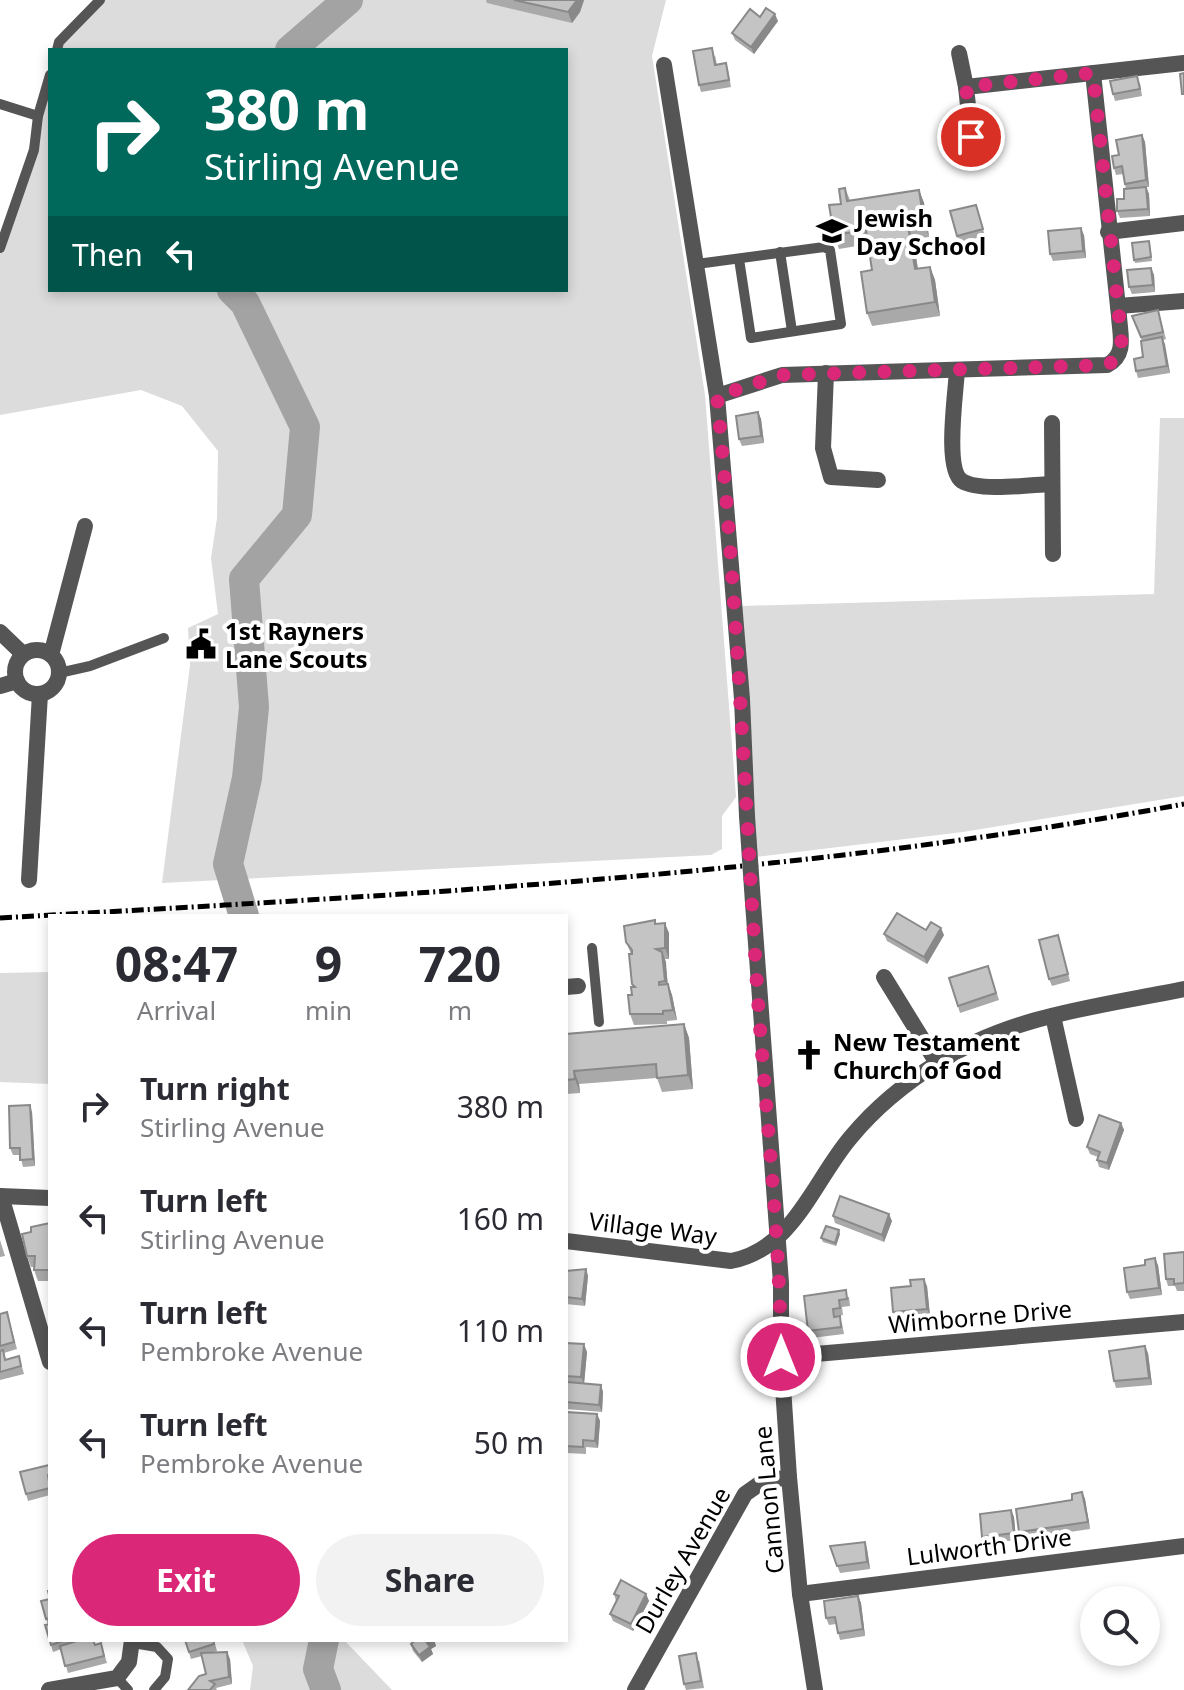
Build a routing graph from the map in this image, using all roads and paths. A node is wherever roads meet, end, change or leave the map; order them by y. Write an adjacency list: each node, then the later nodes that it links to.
1 (100, 0): 2 (lane)
2 (58, 48)
3 (959, 53): 8 (street)
4 (1184, 63): 6 (street)
5 (664, 65): 17 (street, Cannon Lane)
6 (1093, 73): 8 (street); 13 (street)
7 (48, 82): 10 (lane)
8 (966, 87): 11 (street)
9 (0, 104): 10 (lane)
10 (38, 116): 14 (lane)
11 (974, 162)
12 (1184, 223): 13 (street)
13 (1108, 232): 19 (street)
14 (0, 248)
15 (780, 252): 16 (lane); 20 (lane); 20 (lane)
16 (739, 259): 17 (lane); 20 (lane)
17 (697, 264): 23 (street, Cannon Lane)
18 (1184, 301): 19 (street)
19 (1118, 306): 21 (street)
20 (792, 331)
21 (957, 370): 22 (street); 26 (street)
22 (826, 373): 23 (street); 25 (street)
23 (717, 396): 48 (street, Cannon Lane, bridge)
24 (1052, 423): 26 (street)
25 (878, 480)
26 (1050, 484): 28 (street)
27 (85, 526): 32 (street)
28 (1053, 554)
29 (0, 632): 31 (street)
30 (164, 638): 33 (lane)
31 (23, 654): 32 (street); 34 (street)
32 (51, 655): 33 (street)
33 (59, 673): 35 (street)
34 (8, 683): 35 (street)
35 (40, 694): 36 (street)
36 (29, 880)
37 (592, 948): 39 (lane)
38 (884, 977): 44 (street)
39 (596, 985): 40 (lane); 43 (lane)
40 (572, 986)
41 (1184, 989): 42 (street)
42 (1053, 1016): 44 (street); 45 (street)
43 (599, 1022)
44 (937, 1063): 48 (street)
45 (1076, 1119)
46 (0, 1196): 47 (street); 51 (street)
47 (48, 1198)
48 (777, 1238): 49 (street, Village Way); 52 (street, Cannon Lane)
49 (568, 1241)
50 (1184, 1322): 52 (street, Wimborne Drive)
51 (48, 1355)
52 (781, 1357): 53 (street, Cannon Lane)
53 (789, 1477): 55 (street, Cannon Lane); 60 (street, Durley Avenue)
54 (1184, 1546): 55 (street, Lulworth Drive)
55 (800, 1594): 61 (street, Cannon Lane)
56 (133, 1642): 57 (street); 59 (lane)
57 (123, 1684): 58 (street)
58 (49, 1690)
59 (154, 1690)
60 (635, 1690)
61 (815, 1690)

